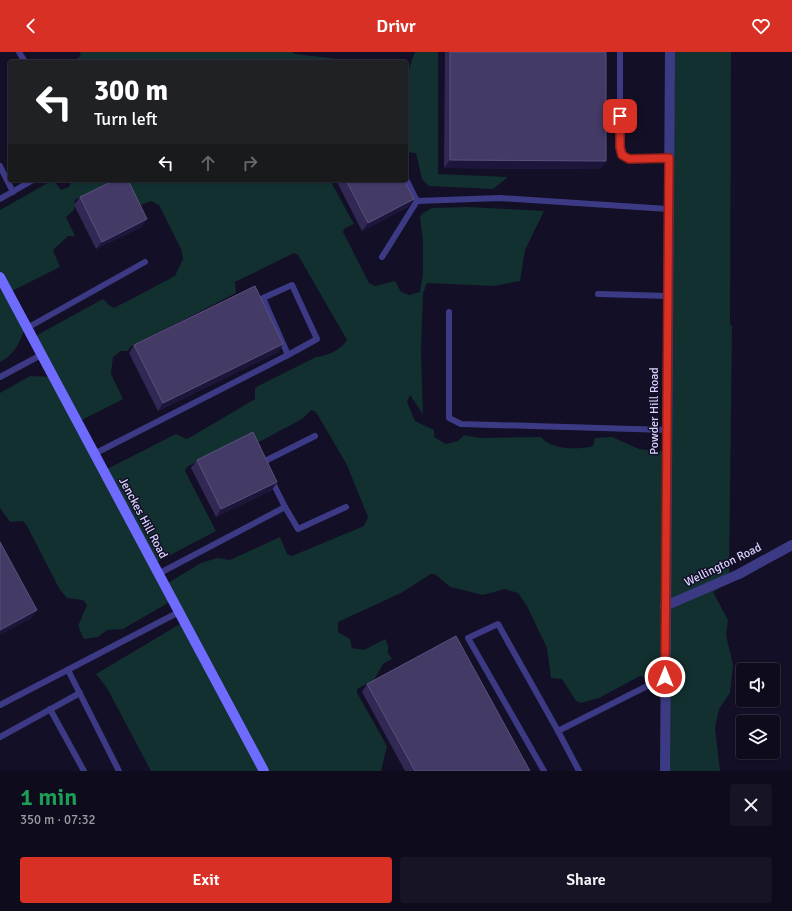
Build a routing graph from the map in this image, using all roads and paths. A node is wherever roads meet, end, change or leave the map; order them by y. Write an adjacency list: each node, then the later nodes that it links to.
1 (620, 52): 3 (lane)
2 (670, 52): 3 (street, Powder Hill Road)
3 (669, 158): 10 (street, Powder Hill Road)
4 (0, 166): 7 (lane)
5 (29, 182): 7 (lane)
6 (408, 182): 9 (lane)
7 (13, 192): 8 (lane)
8 (0, 199)
9 (417, 201): 10 (lane); 11 (lane)
10 (668, 210): 15 (street, Powder Hill Road)
11 (382, 258)
12 (145, 262): 17 (lane)
13 (0, 277): 17 (main road, Jenckes Hill Road)
14 (598, 294): 15 (lane)
15 (668, 296): 21 (street, Powder Hill Road)
16 (449, 312): 21 (lane)
17 (27, 328): 18 (main road, Jenckes Hill Road)
18 (41, 355): 20 (lane); 23 (main road, Jenckes Hill Road)
19 (288, 355): 19 (lane); 23 (lane)
20 (0, 377)
21 (667, 430): 28 (street, Powder Hill Road)
22 (316, 436): 24 (lane)
23 (94, 454): 27 (main road, Jenckes Hill Road)
24 (285, 507): 25 (lane); 27 (lane)
25 (346, 507)
26 (792, 545): 28 (street, Wellington Road)
27 (158, 574): 29 (main road, Jenckes Hill Road)
28 (665, 606): 31 (street, Powder Hill Road)
29 (179, 612): 30 (lane); 39 (main road, Jenckes Hill Road)
30 (68, 670): 32 (lane); 33 (lane)
31 (665, 677): 35 (lane); 42 (street, Powder Hill Road)
32 (80, 693): 34 (lane); 38 (lane)
33 (0, 705)
34 (50, 709): 36 (lane); 37 (lane)
35 (558, 732): 40 (lane); 41 (lane)
36 (0, 737)
37 (84, 771)
38 (119, 771)
39 (264, 771)
40 (544, 771)
41 (579, 771)
42 (665, 771)

